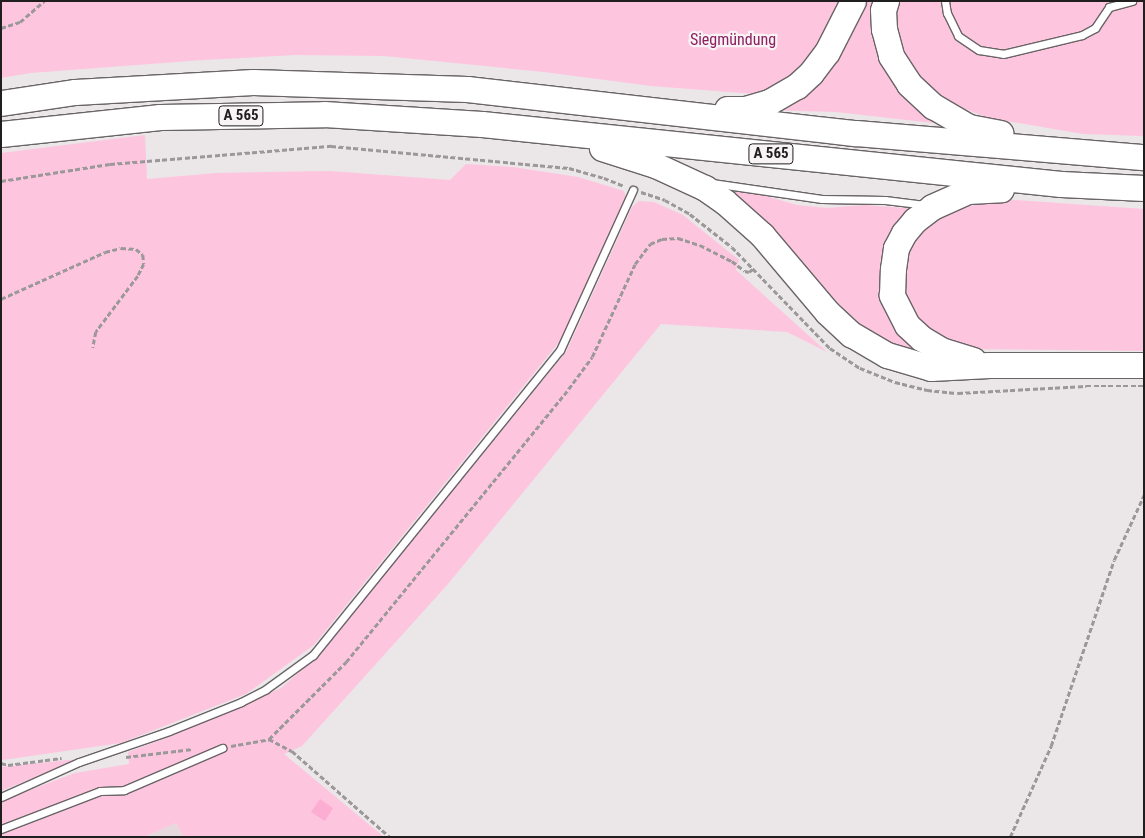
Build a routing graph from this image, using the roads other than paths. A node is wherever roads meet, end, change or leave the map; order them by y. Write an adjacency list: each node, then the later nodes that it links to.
1 (853, 1): 7 (highway)
2 (886, 1): 10 (highway)
3 (946, 1): 5 (lane)
4 (1132, 1): 5 (lane)
5 (1108, 4)
6 (1, 103): 7 (highway, A 565)
7 (654, 110): 10 (highway, A 565)
8 (482, 124): 9 (highway, A 565); 12 (highway); 13 (highway, A 565)
9 (1, 134)
10 (1105, 155): 11 (highway, A 565)
11 (1144, 157)
12 (687, 180): 16 (lane); 17 (highway)
13 (1061, 184): 14 (highway, A 565); 16 (highway)
14 (1144, 188)
15 (633, 190): 20 (lane)
16 (932, 207): 17 (highway)
17 (989, 365): 18 (highway)
18 (1144, 366)
19 (222, 748): 21 (lane)
20 (1, 797)
21 (1, 830)

